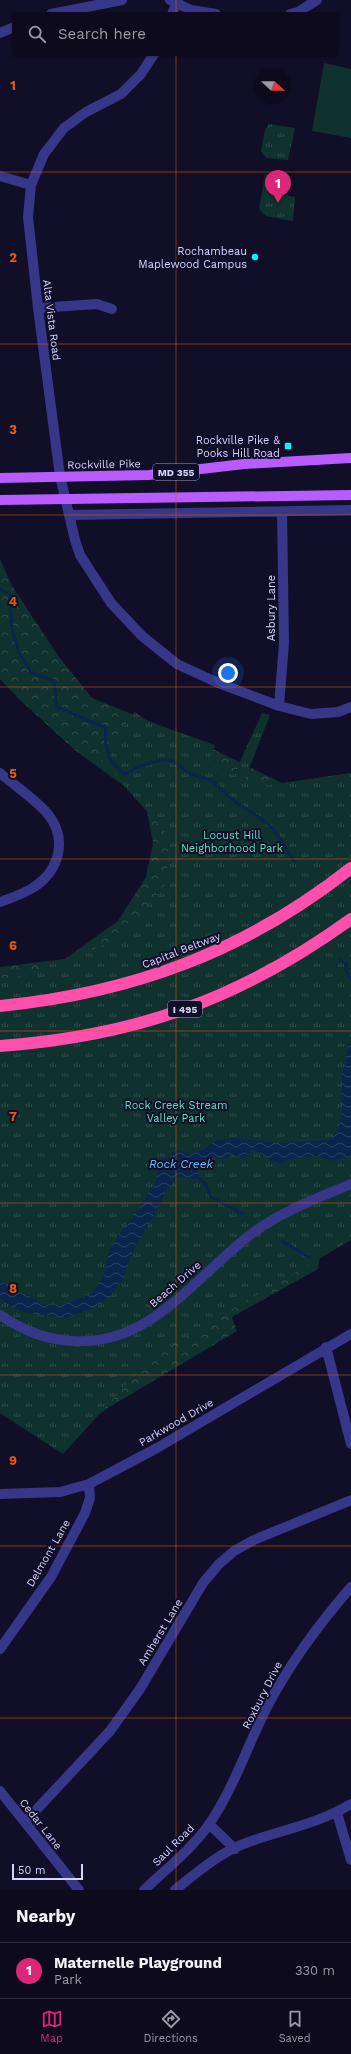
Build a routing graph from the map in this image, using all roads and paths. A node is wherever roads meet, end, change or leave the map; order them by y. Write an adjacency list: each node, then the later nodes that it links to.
1 (122, 0): 4 (street)
2 (316, 0): 7 (street)
3 (175, 1): 5 (street); 6 (street)
4 (61, 12)
5 (172, 12)
6 (204, 12)
7 (298, 12)
8 (12, 28): 9 (street)
9 (0, 33)
10 (153, 56): 12 (street, Alta Vista Road)
11 (0, 176): 12 (street)
12 (31, 185): 13 (street, Alta Vista Road)
13 (38, 308): 14 (street); 16 (street, Alta Vista Road)
14 (112, 309)
15 (351, 458): 16 (main road, Rockville Pike / MD 355)
16 (60, 476): 17 (main road, Rockville Pike / MD 355); 19 (street, Alta Vista Road)
17 (0, 478)
18 (351, 495): 19 (main road, MD 355)
19 (66, 498): 20 (main road, MD 355); 23 (street, Alta Vista Road)
20 (0, 500)
21 (351, 510): 22 (street)
22 (282, 511): 23 (street); 24 (street, Asbury Lane)
23 (70, 515): 24 (street, Alta Vista Road)
24 (279, 706): 25 (street, Alta Vista Road)
25 (351, 707)
26 (0, 773): 30 (street)
27 (351, 863): 29 (highway)
28 (351, 868): 29 (highway, Capital Beltway)
29 (325, 889): 32 (highway, Capital Beltway)
30 (0, 902)
31 (351, 918): 33 (highway, I 495)
32 (0, 1006)
33 (0, 1046)
34 (351, 1184): 35 (street, Beach Drive)
35 (0, 1315)
36 (351, 1334): 37 (street, Parkwood Drive)
37 (326, 1347): 38 (street); 39 (street, Parkwood Drive)
38 (351, 1444)
39 (89, 1484): 40 (street, Parkwood Drive); 43 (street, Delmont Lane)
40 (0, 1494)
41 (351, 1500): 47 (street, Amherst Lane)
42 (351, 1587): 48 (street, Roxbury Drive)
43 (0, 1649)
44 (0, 1790): 47 (street, Cedar Lane)
45 (351, 1804): 46 (street)
46 (337, 1813): 49 (street); 50 (street)
47 (25, 1822): 51 (street, Cedar Lane)
48 (210, 1824): 49 (street, Saul Road); 52 (street, Saul Road)
49 (235, 1849): 53 (street)
50 (351, 1860)
51 (80, 1890)
52 (144, 1890)
53 (175, 1890)

